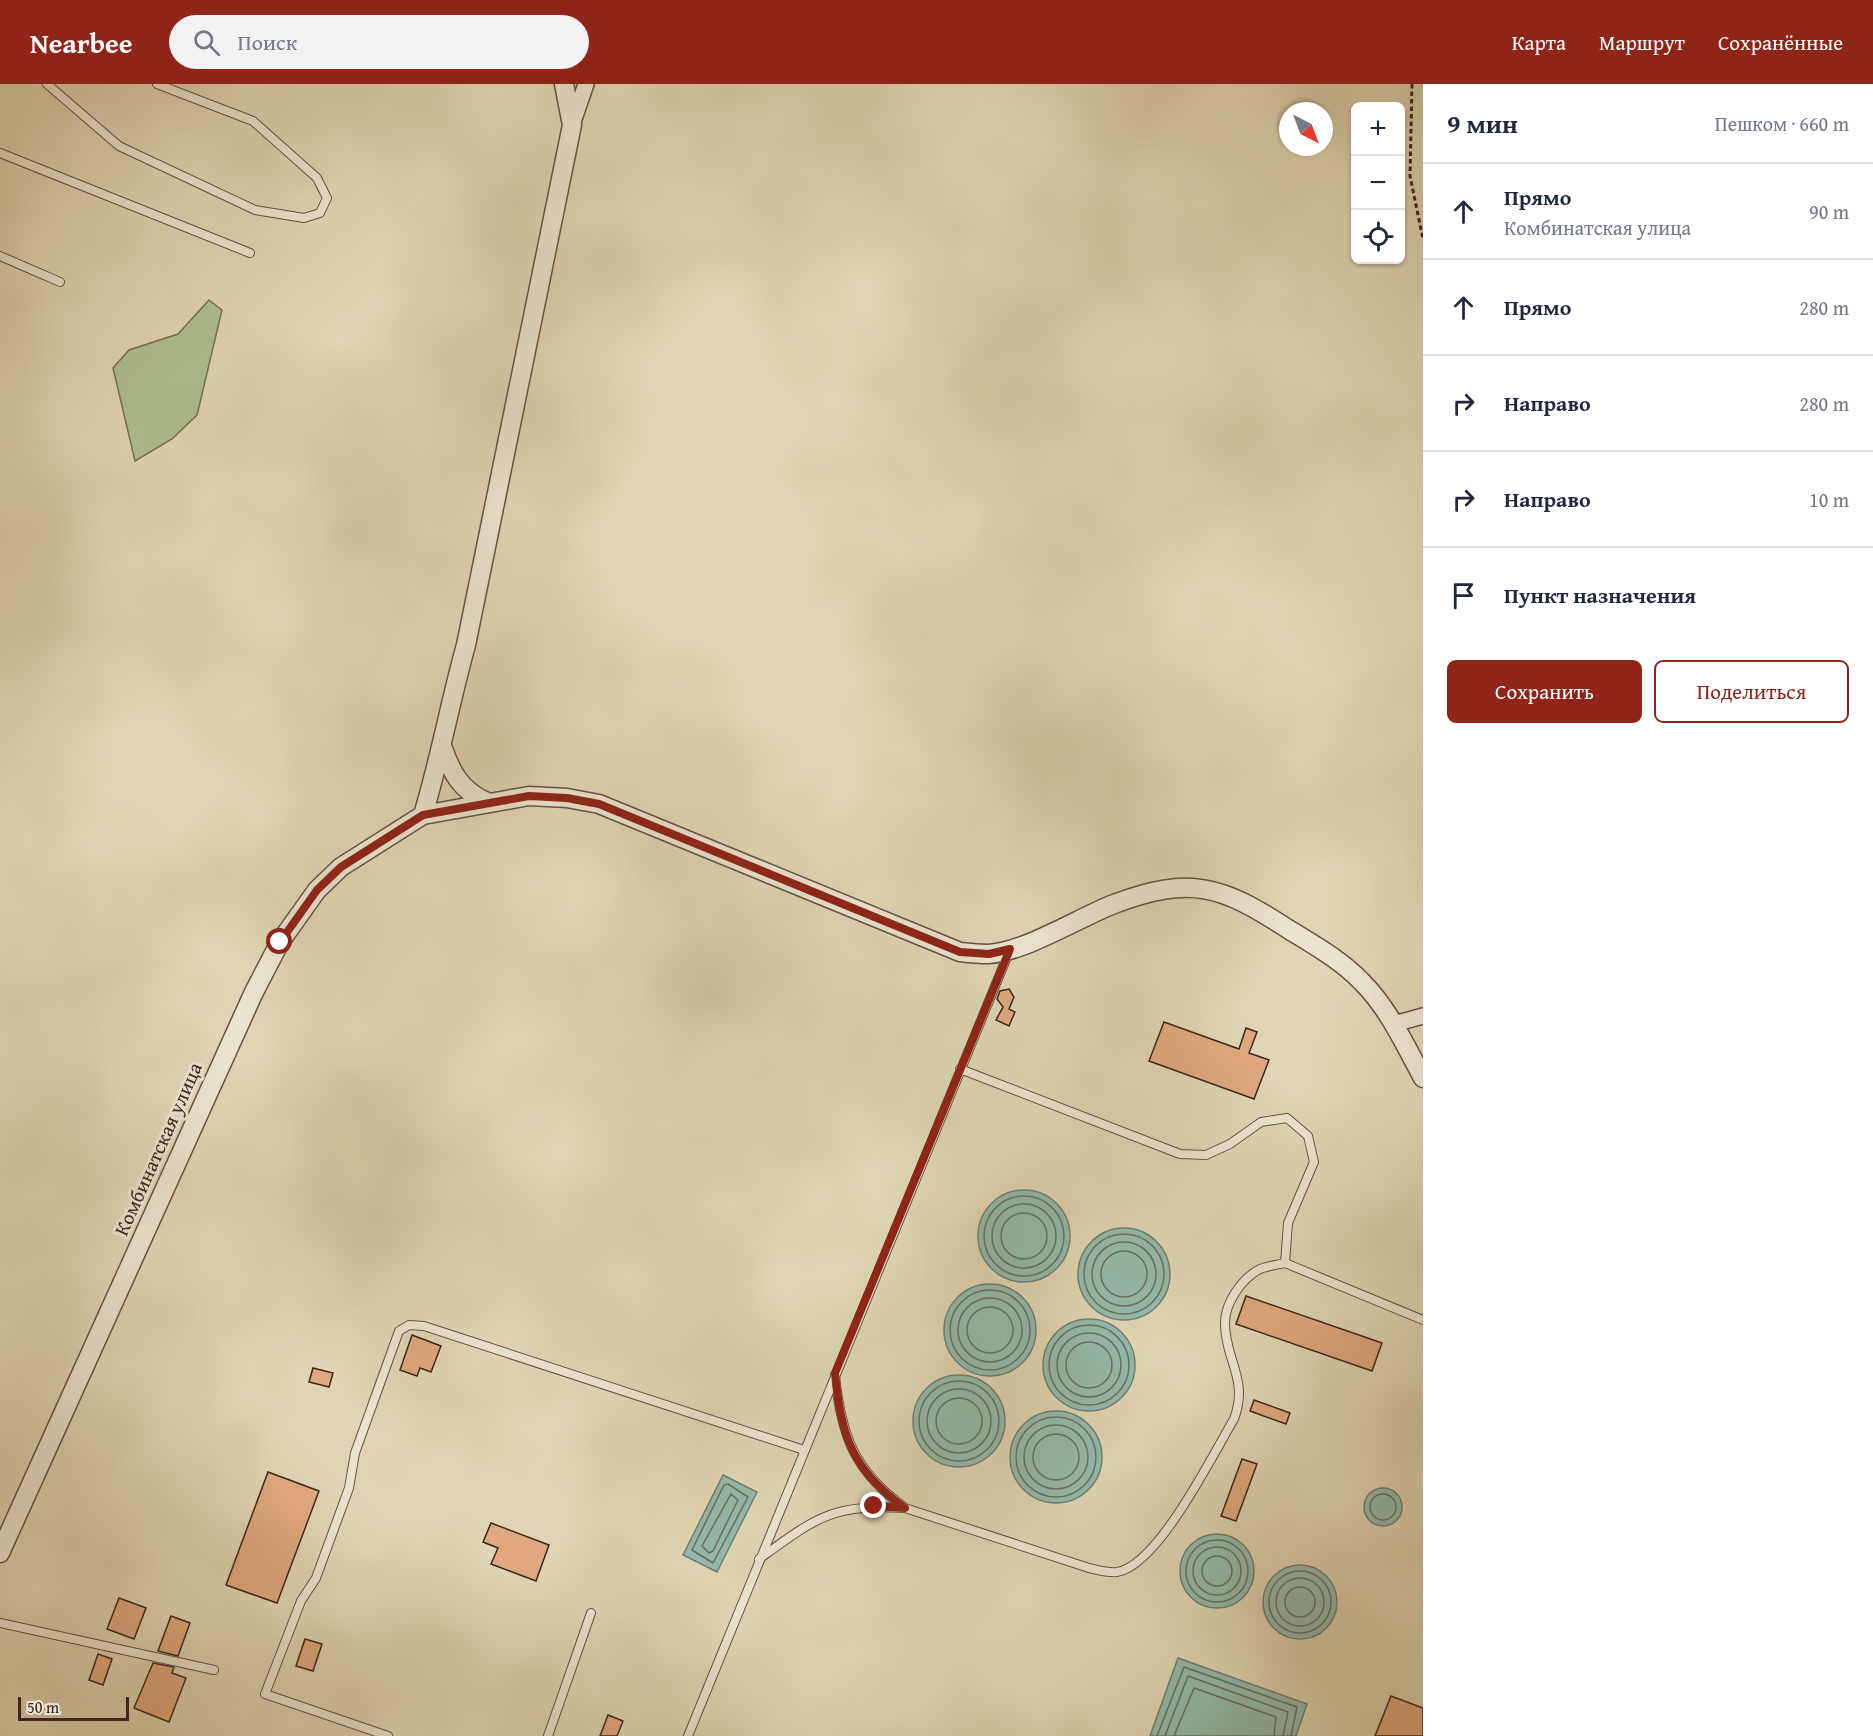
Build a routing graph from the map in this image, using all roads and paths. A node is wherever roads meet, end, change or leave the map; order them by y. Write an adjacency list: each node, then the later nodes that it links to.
1 (47, 84): 2 (lane)
2 (157, 84)
3 (564, 84): 6 (street)
4 (586, 84): 6 (street)
5 (1412, 84): 8 (path)
6 (572, 125): 12 (street)
7 (0, 153): 9 (lane)
8 (1423, 239)
9 (250, 253)
10 (0, 256): 11 (lane)
11 (60, 282)
12 (442, 746): 13 (street); 14 (street)
13 (487, 802): 14 (street); 15 (street)
14 (423, 815): 25 (street, Комбинатская улица)
15 (1010, 949): 17 (street); 18 (lane)
16 (1423, 1016): 17 (street)
17 (1394, 1024): 19 (street)
18 (960, 1069): 20 (lane); 22 (lane)
19 (1423, 1078)
20 (1285, 1263): 21 (lane); 24 (lane)
21 (1423, 1320)
22 (835, 1373): 23 (lane); 24 (lane)
23 (804, 1450): 26 (lane); 30 (lane)
24 (905, 1508): 26 (lane)
25 (0, 1553)
26 (759, 1559): 32 (lane)
27 (591, 1613): 31 (lane)
28 (0, 1623): 29 (lane)
29 (214, 1670)
30 (388, 1736)
31 (548, 1736)
32 (688, 1736)

